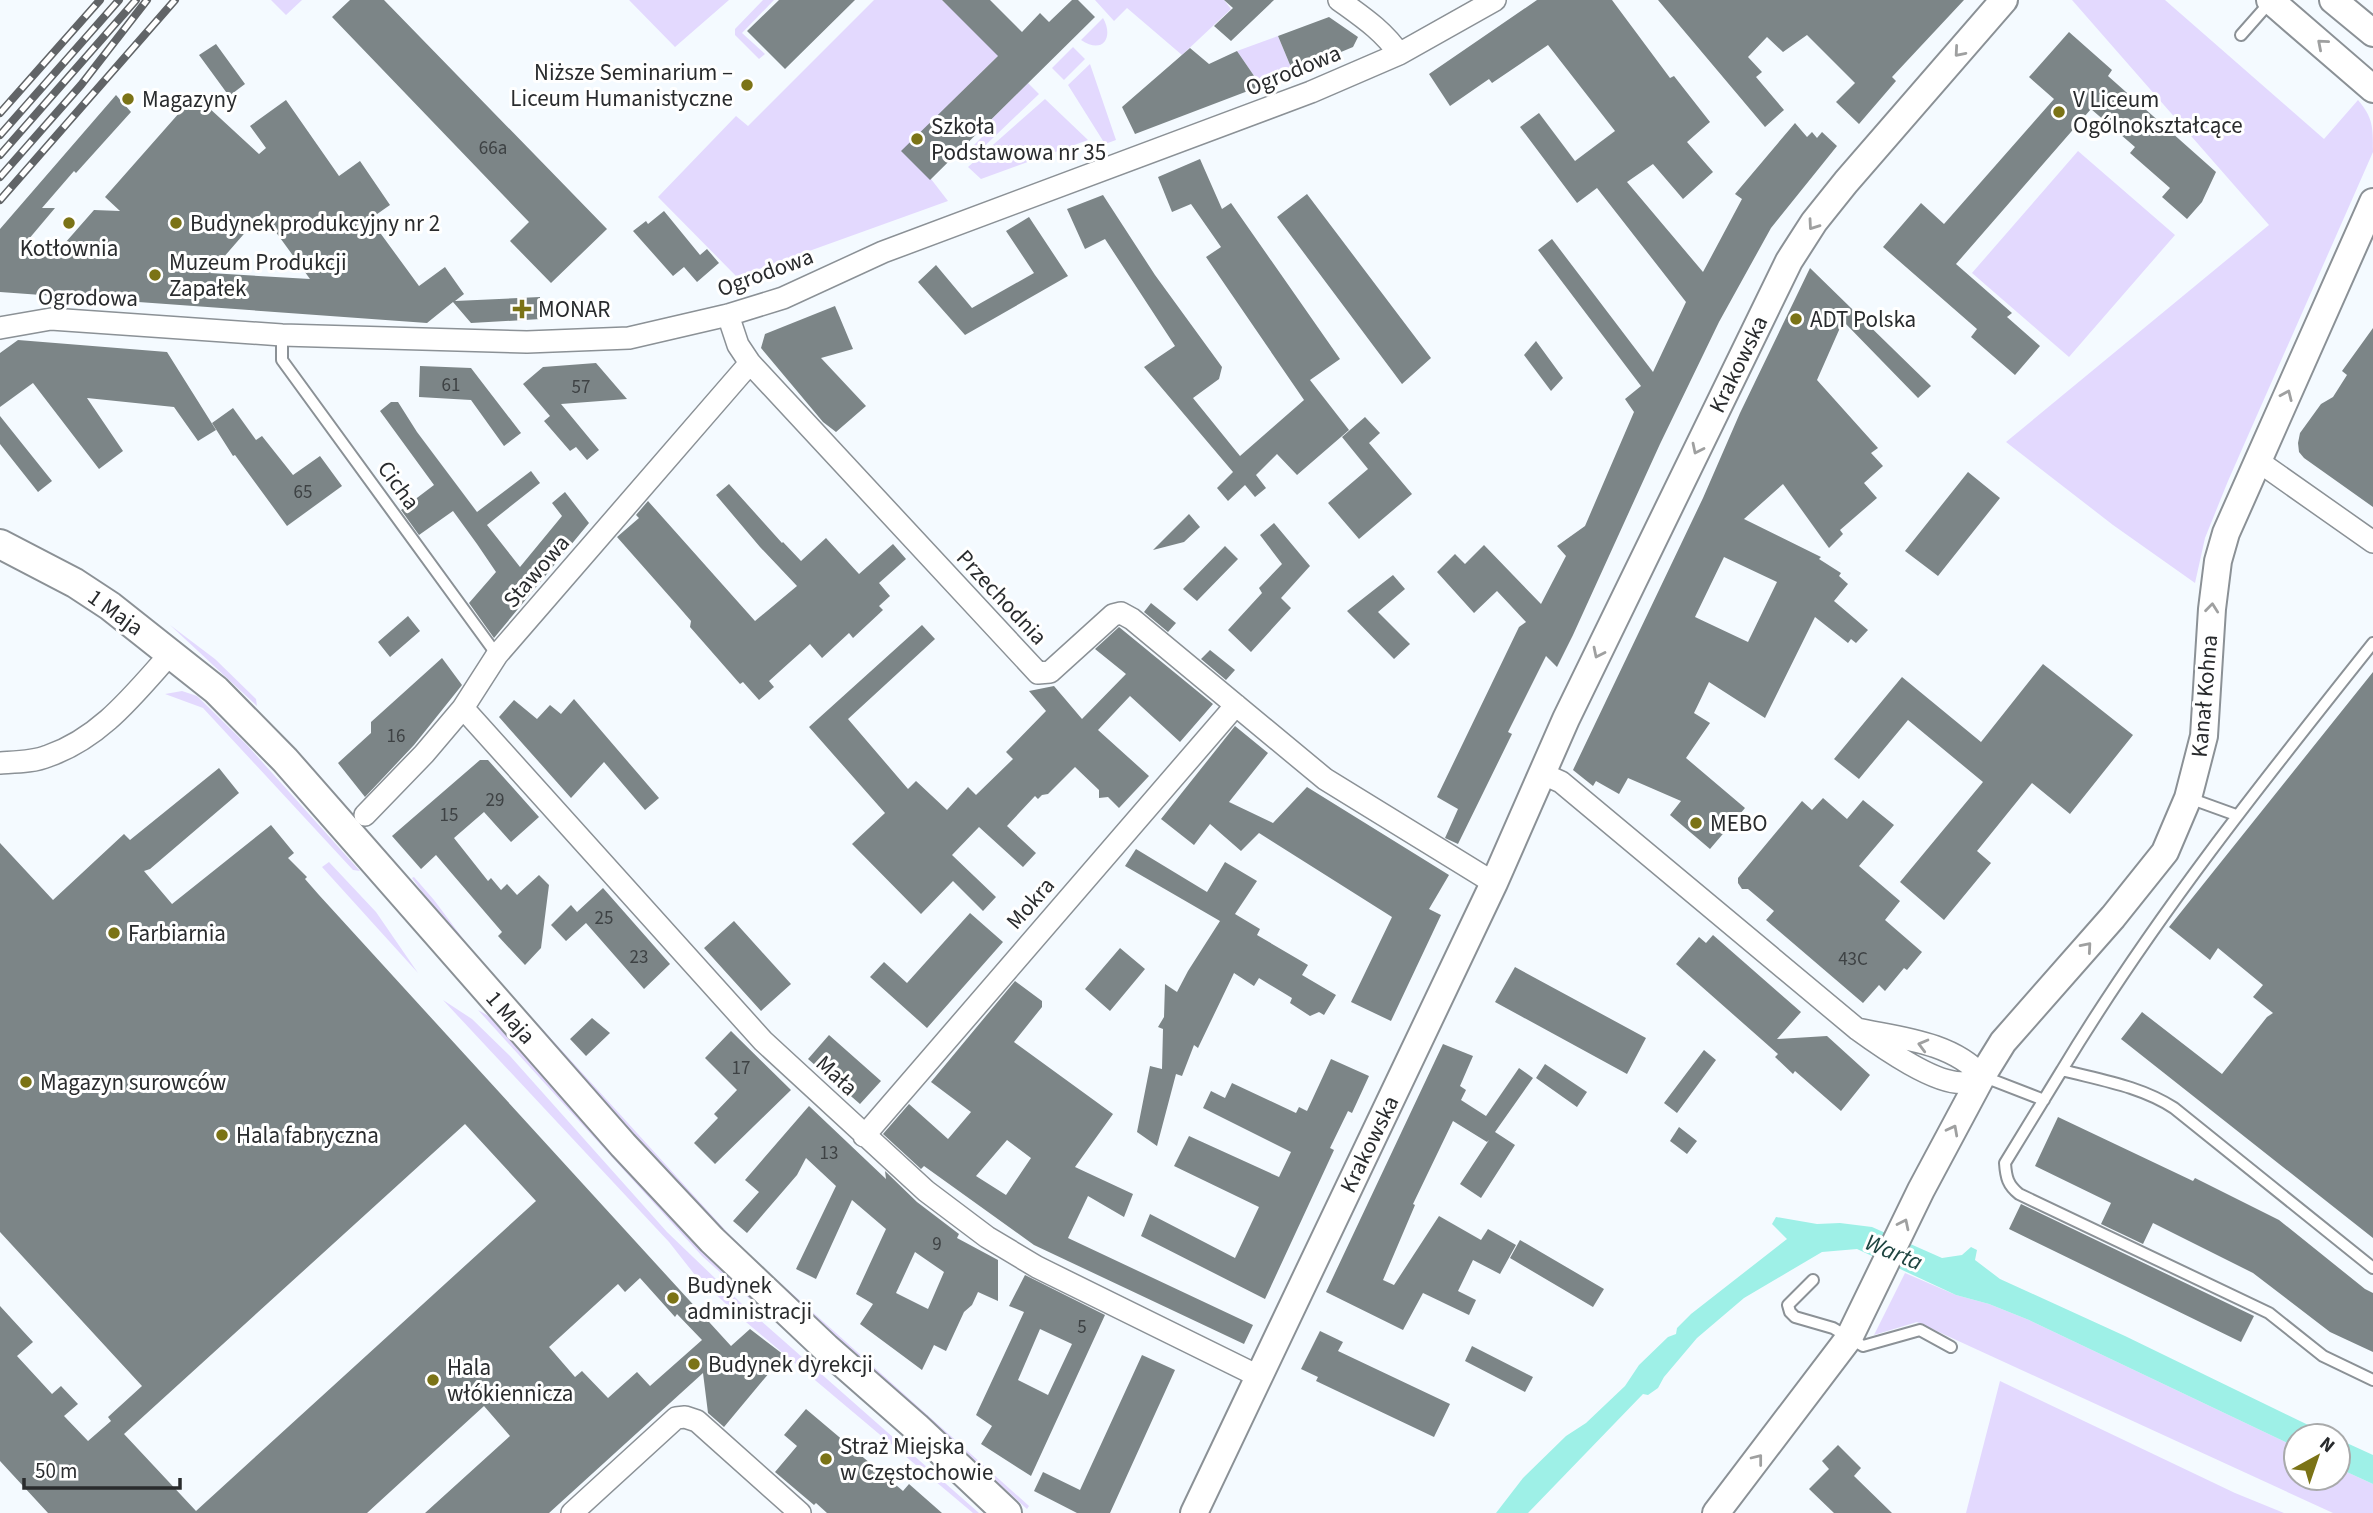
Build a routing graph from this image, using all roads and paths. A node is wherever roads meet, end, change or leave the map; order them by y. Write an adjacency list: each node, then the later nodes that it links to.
1 (1339, 0): 8 (street)
2 (1495, 0): 8 (street, Ogrodowa)
3 (2004, 0): 24 (street, Krakowska, one-way to 24)
4 (2270, 0): 7 (lane); 9 (street, one-way to 4)
5 (2333, 0): 6 (street)
6 (2373, 33)
7 (2241, 35)
8 (1399, 54): 11 (street, Ogrodowa)
9 (2373, 89)
10 (2373, 202): 15 (street, Kanał Kohna, one-way to 10)
11 (728, 315): 13 (street, Ogrodowa); 14 (street, Przechodnia)
12 (0, 328): 13 (street, Ogrodowa)
13 (282, 335): 20 (lane, Cicha)
14 (750, 363): 20 (street, Stawowa); 21 (street, Przechodnia)
15 (2258, 461): 16 (street); 25 (street, Kanał Kohna, one-way to 15)
16 (2373, 542)
17 (0, 544): 19 (main road, 1 Maja)
18 (2373, 643): 27 (lane)
19 (171, 653): 23 (street); 41 (main road, 1 Maja)
20 (497, 655): 22 (street, Stawowa)
21 (1236, 705): 28 (street, Przechodnia); 32 (street, Mokra)
22 (463, 708): 26 (street, Stawowa); 32 (street, Mała)
23 (0, 763)
24 (1541, 773): 28 (street, Krakowska); 30 (street)
25 (2188, 798): 27 (lane); 30 (street, Kanał Kohna, one-way to 25)
26 (365, 815)
27 (2236, 816): 29 (lane)
28 (1494, 883): 37 (street, Krakowska)
29 (2062, 1070): 31 (lane); 33 (lane)
30 (1982, 1076): 31 (lane); 35 (street, Kanał Kohna, one-way to 30)
31 (2043, 1100): 38 (lane)
32 (864, 1136): 37 (street, Mała)
33 (2373, 1268)
34 (1813, 1280): 35 (lane)
35 (1851, 1334): 36 (lane); 43 (street, Kanał Kohna, one-way to 35)
36 (1951, 1346)
37 (1258, 1376): 42 (street, Krakowska)
38 (2373, 1380)
39 (572, 1513): 40 (street)
40 (800, 1513)
41 (1007, 1513)
42 (1194, 1513)
43 (1716, 1513)

